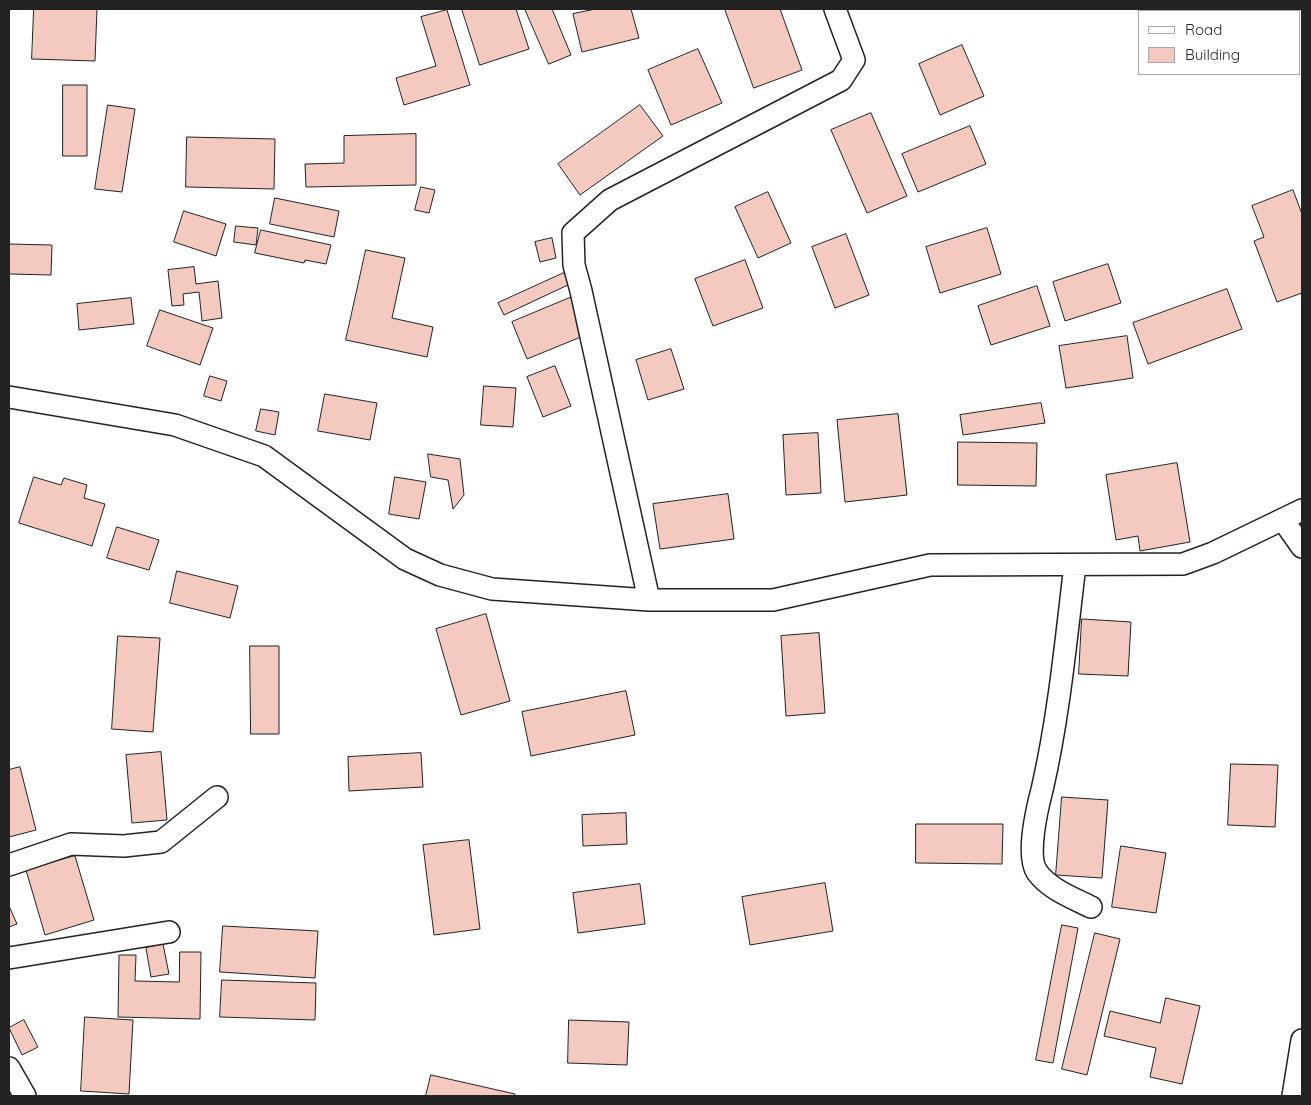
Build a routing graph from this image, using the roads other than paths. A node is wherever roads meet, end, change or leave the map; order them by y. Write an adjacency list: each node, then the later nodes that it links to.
1 (835, 9): 7 (street)
2 (9, 397): 7 (street)
3 (1302, 510): 4 (street)
4 (1283, 520): 5 (street); 6 (street)
5 (1302, 547)
6 (1075, 565): 7 (street); 10 (street)
7 (649, 600)
8 (218, 796): 9 (street)
9 (9, 865)
10 (1091, 906)
11 (169, 932): 12 (street)
12 (9, 958)
13 (1302, 1040): 16 (street)
14 (9, 1068): 15 (street)
15 (25, 1096)
16 (1293, 1096)

